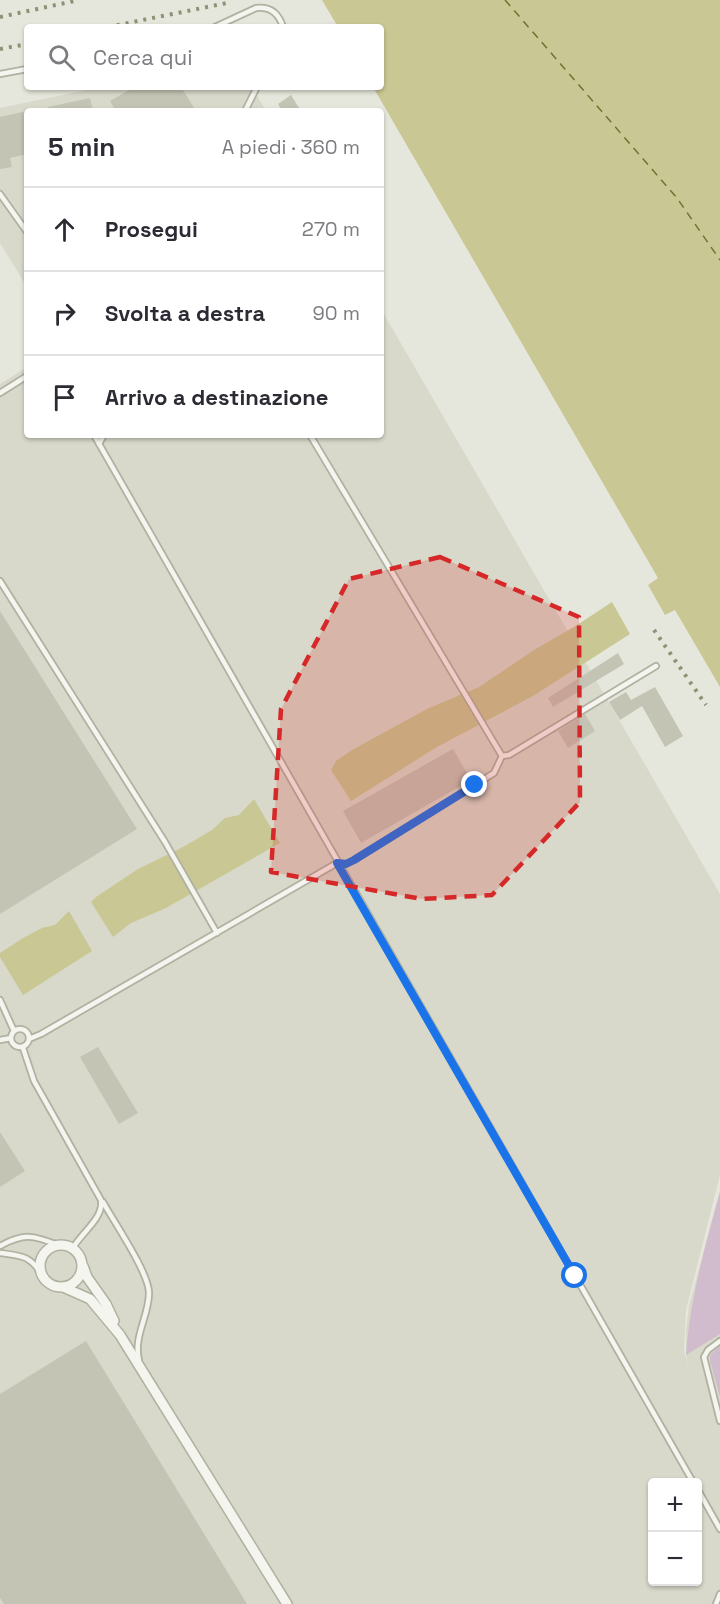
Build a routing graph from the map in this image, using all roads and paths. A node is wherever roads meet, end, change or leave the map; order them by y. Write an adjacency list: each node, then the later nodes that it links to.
1 (221, 24): 2 (lane)
2 (282, 24)
3 (24, 70): 4 (lane)
4 (0, 74)
5 (256, 90): 6 (lane)
6 (246, 108)
7 (0, 194): 8 (lane)
8 (24, 228)
9 (24, 378): 10 (lane)
10 (0, 393)
11 (96, 438): 14 (lane)
12 (102, 438): 14 (lane)
13 (312, 438): 17 (lane)
14 (99, 444): 18 (lane)
15 (0, 581): 19 (lane)
16 (656, 666): 17 (lane)
17 (502, 756): 18 (lane)
18 (337, 863): 19 (lane); 38 (lane)
19 (217, 933): 23 (lane)
20 (0, 1000): 21 (lane)
21 (14, 1031): 22 (lane); 23 (lane)
22 (10, 1038): 24 (lane); 25 (lane)
23 (29, 1039): 25 (lane)
24 (0, 1040)
25 (23, 1047): 26 (lane)
26 (101, 1200): 29 (lane); 36 (lane)
27 (57, 1245): 28 (lane); 29 (street); 32 (street)
28 (0, 1246)
29 (73, 1248): 31 (street)
30 (0, 1252): 32 (lane)
31 (82, 1262): 33 (street); 34 (street)
32 (42, 1275): 33 (street)
33 (63, 1287): 34 (street)
34 (120, 1335): 36 (street)
35 (720, 1341): 37 (lane)
36 (146, 1377): 42 (street)
37 (720, 1421)
38 (691, 1478)
39 (702, 1497): 40 (lane)
40 (720, 1529)
41 (720, 1593): 43 (lane)
42 (287, 1604)
43 (716, 1604)

